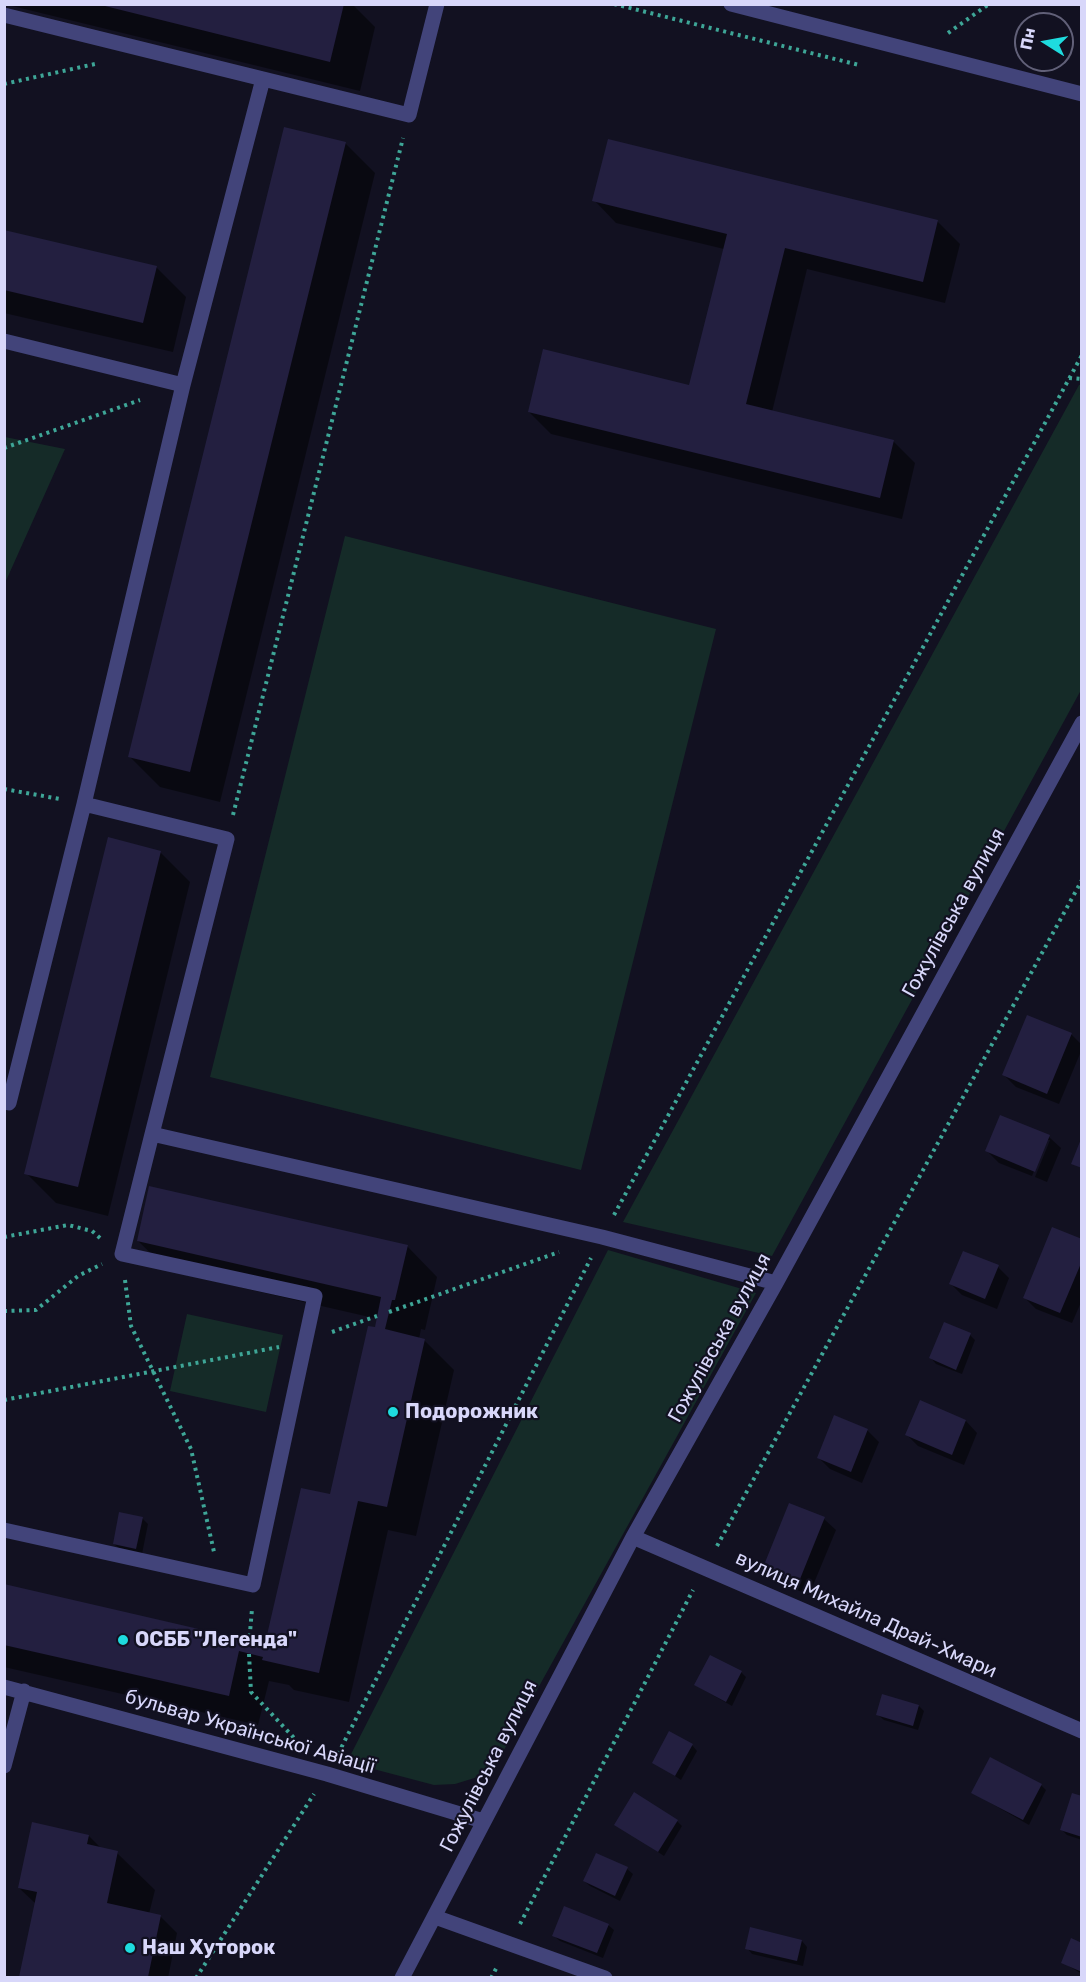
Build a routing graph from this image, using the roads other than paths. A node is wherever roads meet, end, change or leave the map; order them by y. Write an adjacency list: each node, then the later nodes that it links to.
1 (437, 4): 4 (street)
2 (731, 4): 5 (street)
3 (4, 15): 4 (street)
4 (263, 79): 7 (street)
5 (1082, 94)
6 (4, 341): 7 (street)
7 (183, 385): 9 (street)
8 (1082, 723): 12 (street, Гожулівська вулиця)
9 (84, 804): 10 (street); 11 (street)
10 (4, 1102)
11 (152, 1134): 12 (street); 13 (street)
12 (776, 1283): 14 (street, Гожулівська вулиця)
13 (4, 1530)
14 (633, 1537): 17 (street, вулиця Михайла Драй-Хмари); 19 (street, Гожулівська вулиця)
15 (4, 1687): 16 (street, бульвар Української Авіації)
16 (24, 1691): 18 (street); 19 (street, бульвар Української Авіації)
17 (1082, 1731)
18 (4, 1766)
19 (483, 1821): 20 (street, Гожулівська вулиця)
20 (435, 1917): 21 (street, Гожулівська вулиця); 22 (street)
21 (402, 1977)
22 (605, 1977)

